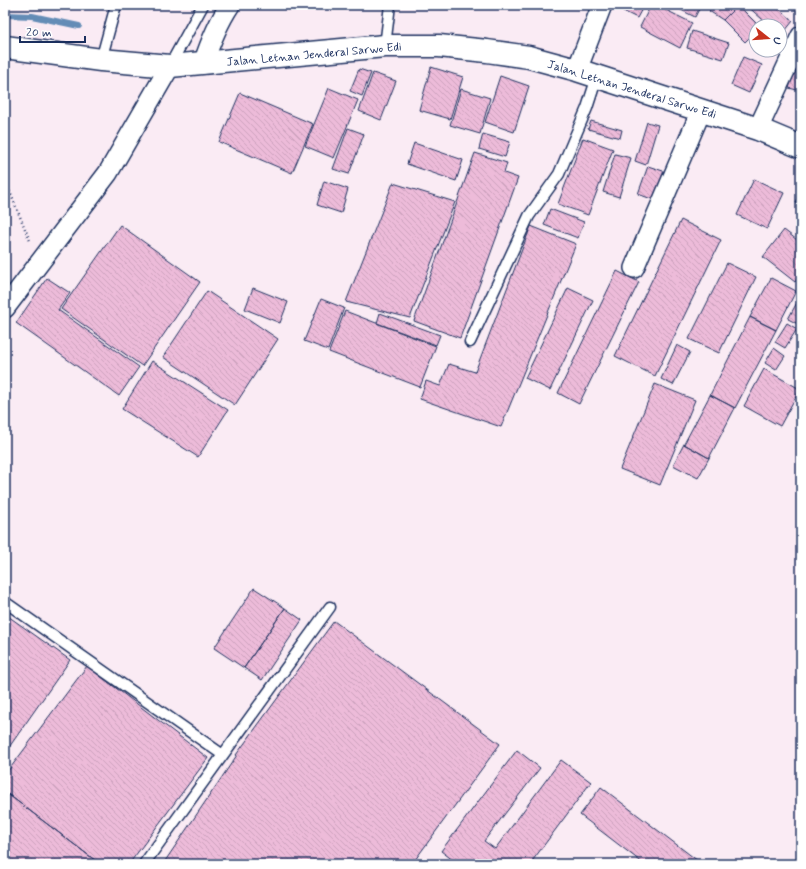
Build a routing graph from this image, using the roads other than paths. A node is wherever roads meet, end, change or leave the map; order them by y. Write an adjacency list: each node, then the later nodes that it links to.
1 (116, 5): 9 (lane)
2 (203, 5): 11 (lane)
3 (230, 5): 10 (street)
4 (390, 5): 7 (lane)
5 (602, 5): 12 (street)
6 (801, 36): 15 (street)
7 (385, 46): 10 (main road, Jalan Letnan Jenderal Sarwo Edi); 12 (main road, Jalan Letnan Jenderal Sarwo Edi)
8 (5, 47): 9 (main road, Jalan Letnan Jenderal Sarwo Edi)
9 (101, 60): 11 (main road, Jalan Letnan Jenderal Sarwo Edi)
10 (203, 64): 11 (main road, Jalan Letnan Jenderal Sarwo Edi)
11 (170, 66): 18 (street)
12 (577, 70): 13 (main road, Jalan Letnan Jenderal Sarwo Edi)
13 (597, 77): 14 (main road, Jalan Letnan Jenderal Sarwo Edi); 19 (lane)
14 (701, 110): 15 (main road, Jalan Letnan Jenderal Sarwo Edi); 17 (street)
15 (758, 129): 16 (main road, Jalan Letnan Jenderal Sarwo Edi)
16 (801, 147)
17 (634, 268)
18 (5, 308)
19 (470, 342)
20 (5, 602): 22 (lane)
21 (330, 607): 22 (lane)
22 (223, 755): 23 (lane)
23 (144, 864)

